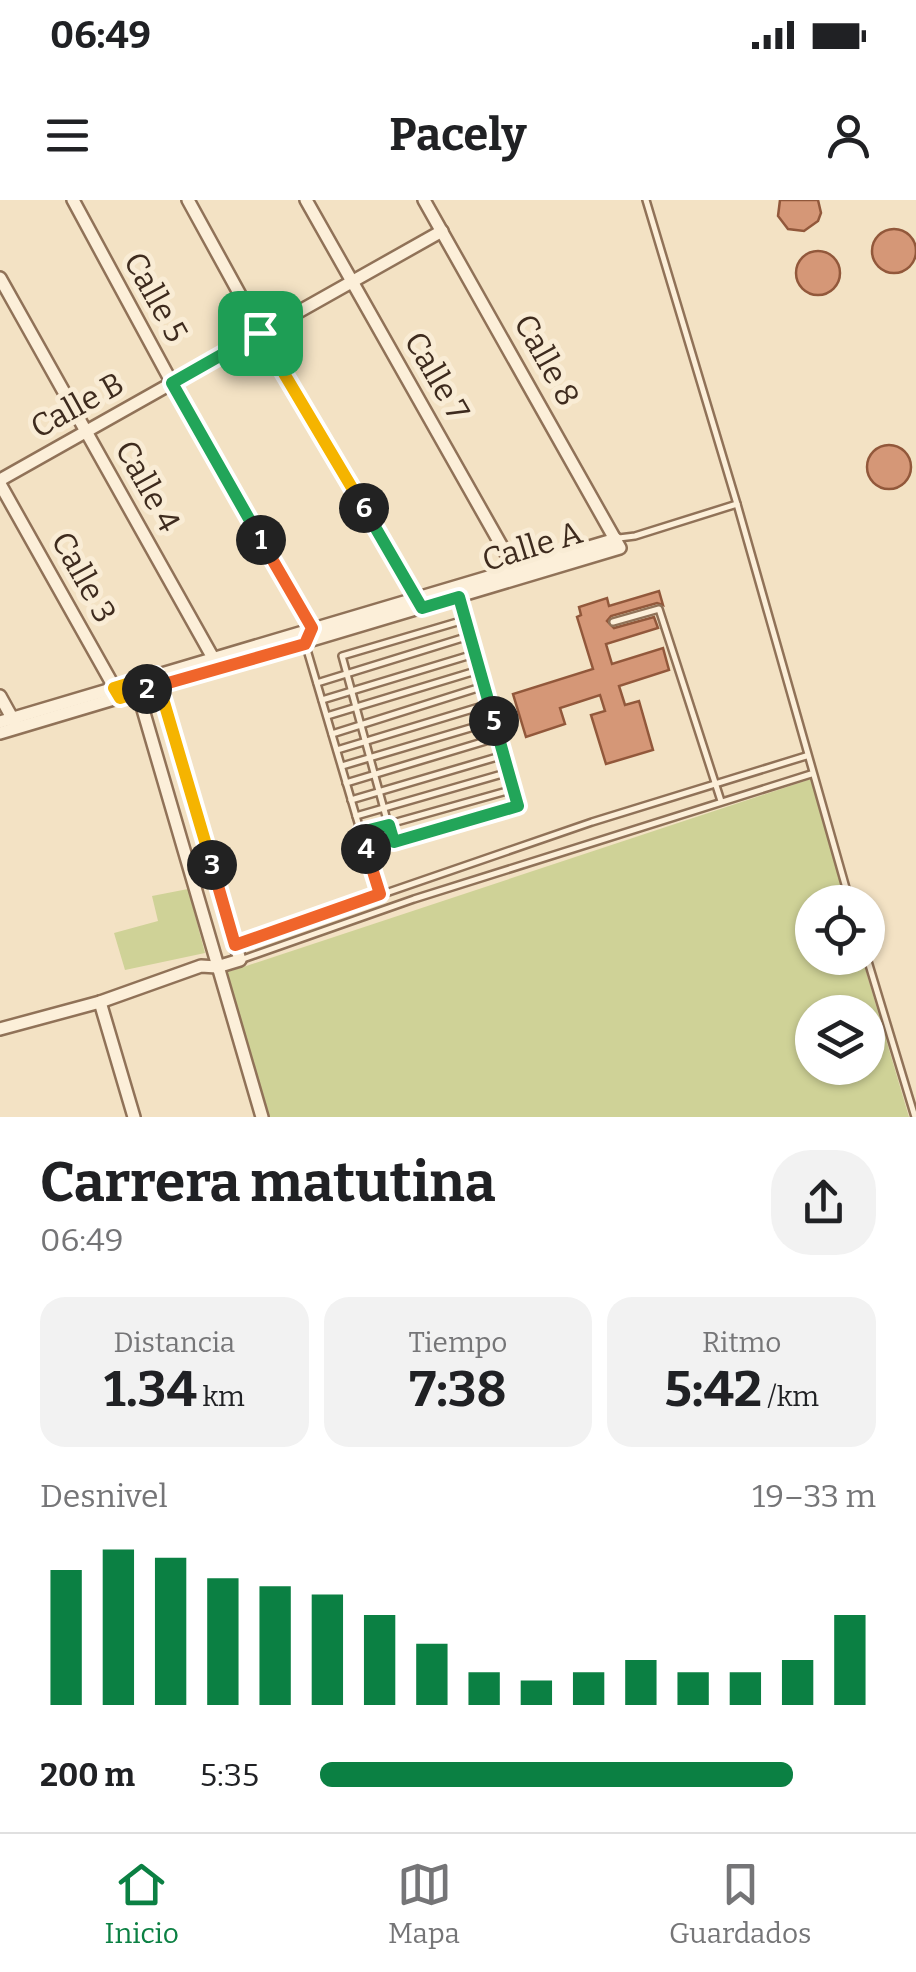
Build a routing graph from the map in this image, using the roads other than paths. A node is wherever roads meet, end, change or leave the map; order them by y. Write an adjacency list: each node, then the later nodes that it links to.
1 (73, 200): 10 (street, Calle 5)
2 (188, 200): 9 (street)
3 (306, 200): 8 (street, Calle 7)
4 (424, 200): 6 (street, Calle 8)
5 (646, 200): 13 (lane)
6 (442, 231): 8 (street, Calle B); 14 (street, Calle 8)
7 (0, 278): 11 (street, Calle 4)
8 (352, 282): 9 (street, Calle B); 15 (street, Calle 7)
9 (260, 333): 10 (street, Calle B); 17 (street)
10 (172, 383): 11 (street, Calle B); 20 (street, Calle 5)
11 (86, 431): 12 (street, Calle B); 24 (street, Calle 4)
12 (0, 482): 32 (street, Calle 3)
13 (738, 504): 14 (lane); 47 (lane)
14 (618, 543): 15 (street, Calle A)
15 (518, 574): 16 (street, Calle A)
16 (458, 592): 17 (street, Calle A); 18 (lane)
17 (419, 603): 20 (street, Calle A); 22 (street, Calle A)
18 (464, 620): 21 (lane); 26 (lane)
19 (613, 622): 54 (lane)
20 (312, 628): 22 (street); 24 (street, Calle A)
21 (469, 636): 23 (lane); 26 (lane)
22 (305, 644): 24 (street, Calle A); 28 (lane)
23 (474, 654): 25 (lane); 31 (lane)
24 (216, 663): 27 (street, Calle A)
25 (479, 670): 29 (lane); 36 (lane)
26 (348, 673): 28 (lane); 31 (lane)
27 (158, 680): 30 (street, Calle A); 65 (street)
28 (317, 683): 34 (lane)
29 (484, 686): 35 (lane); 40 (lane)
30 (137, 687): 32 (street, Calle A); 66 (street)
31 (353, 691): 34 (lane); 36 (lane)
32 (117, 693): 39 (street, Calle A)
33 (0, 696): 39 (street)
34 (322, 700): 37 (lane)
35 (489, 704): 38 (lane); 44 (lane)
36 (357, 707): 37 (lane); 40 (lane)
37 (327, 716): 42 (lane)
38 (494, 721): 43 (lane); 48 (lane)
39 (10, 723): 41 (street, Calle A)
40 (361, 725): 42 (lane); 44 (lane)
41 (0, 733)
42 (332, 734): 45 (lane)
43 (499, 738): 46 (lane); 51 (lane)
44 (366, 741): 45 (lane); 48 (lane)
45 (337, 750): 49 (lane)
46 (504, 755): 50 (lane); 56 (lane)
47 (806, 756): 52 (lane); 54 (lane)
48 (370, 758): 49 (lane); 51 (lane)
49 (342, 766): 53 (lane)
50 (509, 772): 55 (lane); 59 (lane)
51 (375, 774): 53 (lane); 56 (lane)
52 (811, 774): 58 (lane); 63 (lane)
53 (346, 783): 57 (lane)
54 (716, 784): 58 (lane); 64 (lane)
55 (514, 789): 61 (lane); 61 (lane)
56 (380, 792): 57 (lane); 59 (lane)
57 (351, 800): 60 (lane)
58 (721, 801): 67 (lane)
59 (384, 808): 60 (lane); 61 (lane)
60 (356, 816): 62 (lane)
61 (389, 825): 62 (lane)
62 (361, 832): 64 (lane)
63 (845, 885)
64 (380, 894): 65 (lane)
65 (235, 945): 66 (street); 67 (street)
66 (212, 952): 68 (street); 69 (street)
67 (240, 960): 69 (street)
68 (201, 966): 69 (street); 71 (street)
69 (217, 967): 74 (street)
70 (872, 975): 75 (lane)
71 (100, 1002): 72 (street); 73 (street)
72 (0, 1029)
73 (134, 1117)
74 (262, 1117)
75 (915, 1117)

